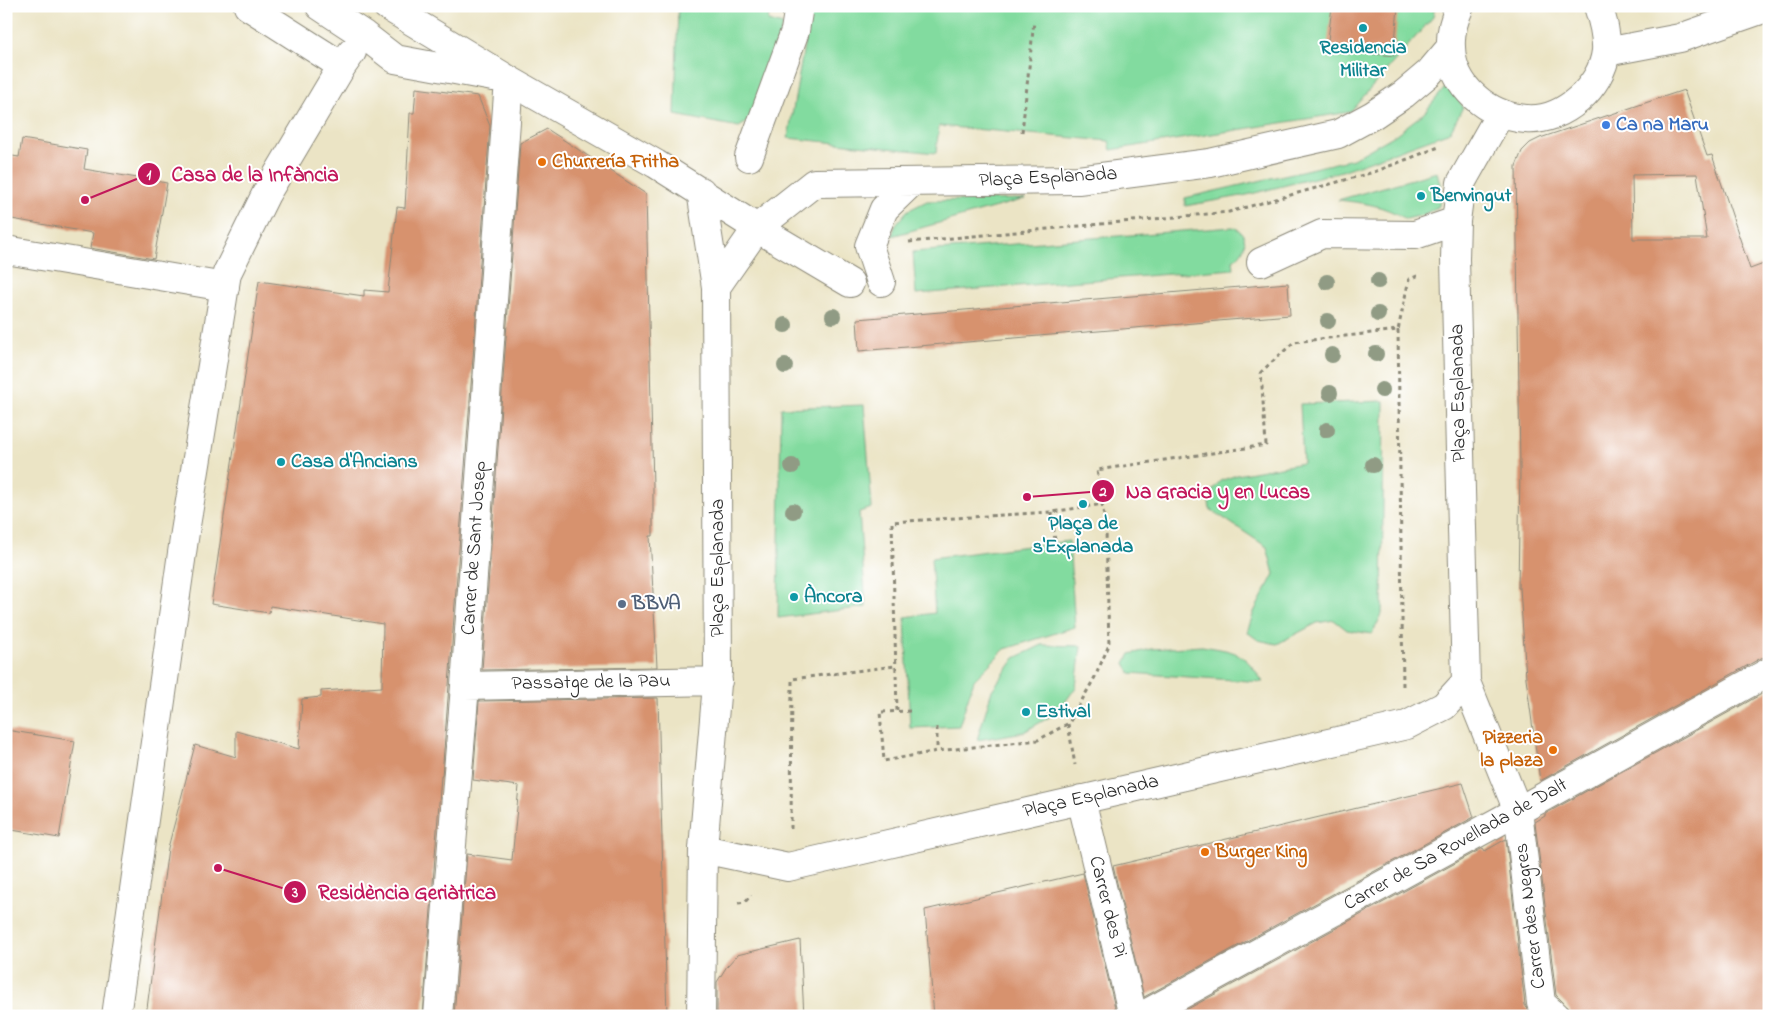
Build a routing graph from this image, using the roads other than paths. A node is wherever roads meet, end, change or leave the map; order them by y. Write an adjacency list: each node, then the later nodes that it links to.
1 (248, 6): 11 (street)
2 (320, 6): 8 (street)
3 (386, 6): 8 (street); 12 (street)
4 (799, 6): 14 (street)
5 (1460, 6): 9 (street)
6 (1598, 6): 10 (street)
7 (1769, 7): 10 (street)
8 (364, 35): 11 (street); 12 (street)
9 (1451, 47): 13 (street); 15 (street, Plaça Esplanada)
10 (1606, 52): 13 (street)
11 (342, 66): 24 (street)
12 (509, 80): 16 (street); 28 (street, Carrer de Sant Josep)
13 (1500, 114): 17 (street, Plaça Esplanada)
14 (749, 157)
15 (912, 182): 18 (street, Plaça Esplanada); 21 (street)
16 (702, 191): 18 (street); 23 (street, Plaça Esplanada)
17 (1456, 222): 20 (street); 27 (street, Plaça Esplanada)
18 (757, 228): 22 (street); 23 (street, Plaça Esplanada)
19 (6, 250): 24 (street)
20 (1261, 262)
21 (881, 282)
22 (850, 283)
23 (716, 286): 26 (street, Plaça Esplanada)
24 (225, 287): 32 (street)
25 (1769, 672): 30 (street, Carrer de Sa Rovellada de Dalt)
26 (718, 681): 28 (street, Passatge de la Pau); 31 (street, Plaça Esplanada)
27 (1466, 682): 29 (street, Plaça Esplanada); 30 (street, Plaça Esplanada)
28 (465, 686): 33 (street, Carrer de Sant Josep)
29 (1081, 799): 31 (street, Plaça Esplanada); 35 (street, Carrer des Pi)
30 (1518, 811): 36 (street, Carrer de Sa Rovellada de Dalt); 37 (street, Carrer des Negres)
31 (703, 849): 34 (street, Plaça Esplanada)
32 (116, 1016)
33 (438, 1016)
34 (701, 1016)
35 (1133, 1016)
36 (1142, 1016)
37 (1555, 1016)

